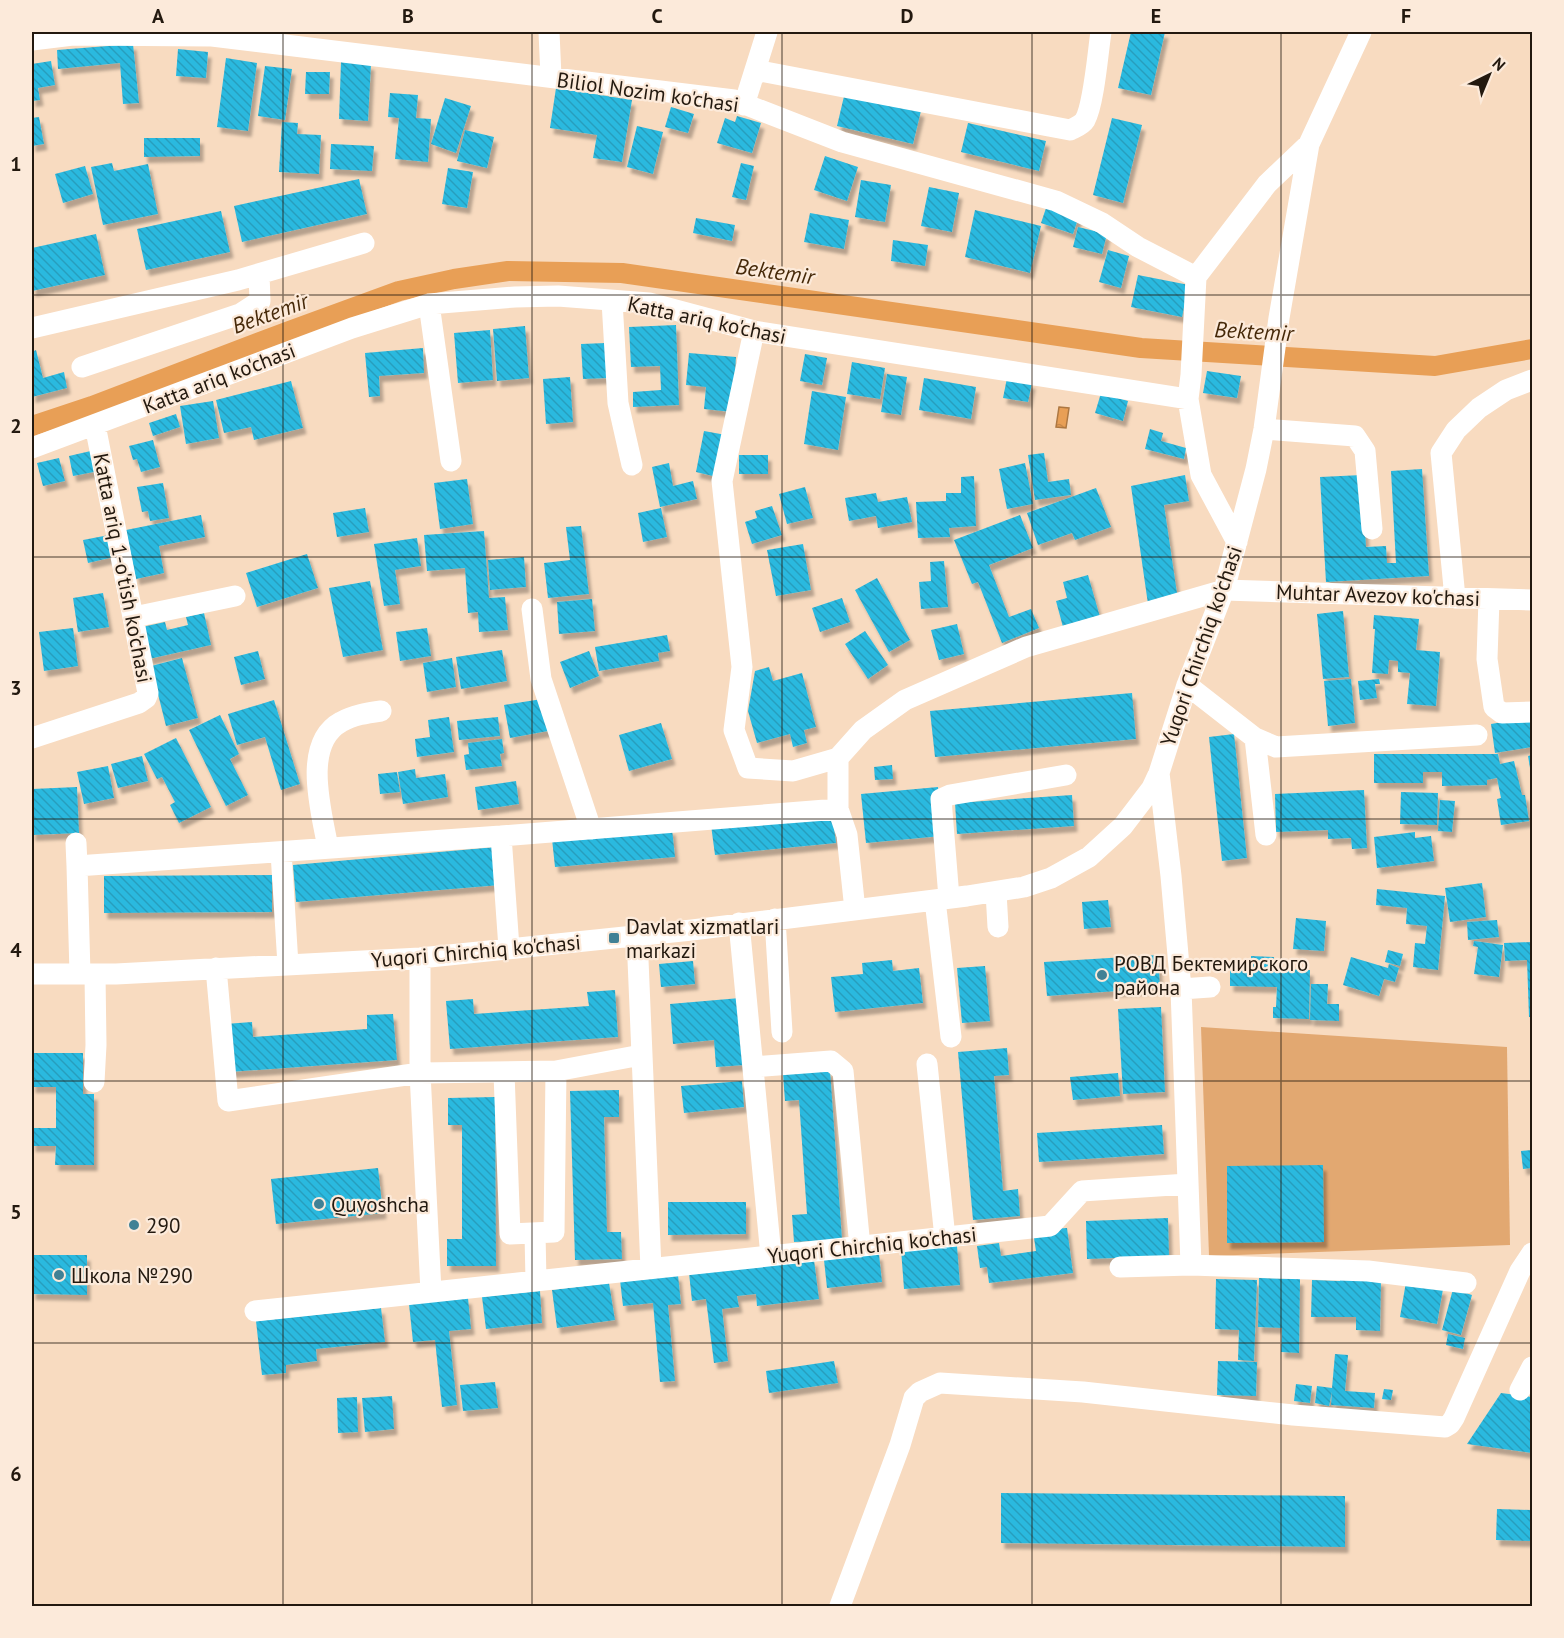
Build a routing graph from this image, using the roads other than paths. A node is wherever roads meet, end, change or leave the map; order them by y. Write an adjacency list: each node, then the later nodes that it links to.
1 (549, 32): 8 (street)
2 (767, 32): 7 (street)
3 (1101, 32): 7 (street)
4 (1361, 32): 10 (street, Yuqori Chirchiq ko'chasi)
5 (212, 34): 6 (street, Biliol Nozim ko'chasi); 8 (street, Biliol Nozim ko'chasi)
6 (32, 40)
7 (755, 70): 9 (street)
8 (551, 77): 9 (street, Biliol Nozim ko'chasi)
9 (744, 105): 13 (street, Biliol Nozim ko'chasi)
10 (1309, 144): 13 (street); 22 (street, Yuqori Chirchiq ko'chasi)
11 (364, 243): 12 (street)
12 (259, 273): 16 (street); 18 (street)
13 (1196, 277): 20 (street)
14 (612, 300): 15 (street, Katta ariq ko'chasi); 17 (street, Katta ariq ko'chasi); 25 (street)
15 (429, 304): 21 (street, Katta ariq ko'chasi); 24 (street)
16 (32, 328)
17 (754, 332): 20 (street, Katta ariq ko'chasi); 41 (street)
18 (82, 367)
19 (1533, 380): 30 (street)
20 (1188, 399): 27 (street)
21 (95, 425): 23 (street, Katta ariq ko'chasi); 34 (street, Katta ariq 1-o'tish ko'chasi)
22 (1264, 429): 26 (street); 27 (street, Yuqori Chirchiq ko'chasi)
23 (32, 448)
24 (452, 461)
25 (632, 465)
26 (1372, 529)
27 (1237, 542): 28 (street, Yuqori Chirchiq ko'chasi)
28 (1224, 590): 30 (street, Muhtar Avezov ko'chasi); 35 (street, Yuqori Chirchiq ko'chasi); 41 (street, Muhtar Avezov ko'chasi)
29 (235, 596): 34 (street)
30 (1455, 598): 31 (street, Muhtar Avezov ko'chasi)
31 (1489, 599): 32 (street, Muhtar Avezov ko'chasi); 37 (street)
32 (1533, 600)
33 (532, 609): 45 (street)
34 (134, 617): 39 (street, Katta ariq 1-o'tish ko'chasi)
35 (1187, 685): 40 (street); 42 (street, Yuqori Chirchiq ko'chasi)
36 (381, 711): 49 (street)
37 (1533, 712)
38 (1477, 735): 40 (street)
39 (32, 738)
40 (1255, 738): 46 (street)
41 (838, 758): 44 (street)
42 (1159, 773): 52 (street, Yuqori Chirchiq ko'chasi); 66 (street, Yuqori Chirchiq ko'chasi)
43 (1066, 776): 53 (street)
44 (838, 809): 45 (street); 54 (street)
45 (591, 829): 47 (street)
46 (1266, 835)
47 (501, 836): 49 (street); 59 (street)
48 (76, 843): 51 (street)
49 (328, 848): 50 (street)
50 (281, 852): 51 (street); 61 (street)
51 (77, 866): 64 (street)
52 (996, 892): 53 (street, Yuqori Chirchiq ko'chasi); 57 (street)
53 (942, 899): 54 (street, Yuqori Chirchiq ko'chasi); 68 (street)
54 (855, 910): 55 (street, Yuqori Chirchiq ko'chasi)
55 (775, 919): 56 (street, Yuqori Chirchiq ko'chasi); 67 (street)
56 (739, 923): 58 (street, Yuqori Chirchiq ko'chasi); 71 (street)
57 (998, 927)
58 (637, 936): 59 (street, Yuqori Chirchiq ko'chasi); 69 (street)
59 (509, 948): 60 (street, Yuqori Chirchiq ko'chasi)
60 (420, 958): 61 (street, Yuqori Chirchiq ko'chasi); 73 (street)
61 (288, 964): 62 (street, Yuqori Chirchiq ko'chasi)
62 (216, 968): 64 (street, Yuqori Chirchiq ko'chasi); 73 (street)
63 (32, 974): 64 (street, Yuqori Chirchiq ko'chasi)
64 (87, 974): 75 (street)
65 (1210, 987): 66 (street)
66 (1181, 989): 76 (street, Yuqori Chirchiq ko'chasi)
67 (782, 1032)
68 (951, 1036)
69 (641, 1055): 72 (street); 84 (street)
70 (927, 1064): 78 (street)
71 (753, 1067): 79 (street); 81 (street)
72 (556, 1071): 74 (street); 77 (street)
73 (420, 1073): 74 (street); 87 (street)
74 (504, 1073): 77 (street)
75 (93, 1082)
76 (1188, 1184): 78 (street, Yuqori Chirchiq ko'chasi); 82 (street, Yuqori Chirchiq ko'chasi)
77 (535, 1233): 85 (street)
78 (945, 1238): 79 (street, Yuqori Chirchiq ko'chasi)
79 (860, 1247): 81 (street, Yuqori Chirchiq ko'chasi)
80 (1533, 1253): 91 (street)
81 (771, 1256): 84 (street, Yuqori Chirchiq ko'chasi)
82 (1191, 1265): 83 (street); 86 (street)
83 (1120, 1267)
84 (651, 1269): 85 (street, Yuqori Chirchiq ko'chasi)
85 (536, 1281): 87 (street, Yuqori Chirchiq ko'chasi)
86 (1466, 1282)
87 (431, 1292): 88 (street, Yuqori Chirchiq ko'chasi)
88 (255, 1311)
89 (1533, 1367): 90 (street)
90 (1521, 1390)
91 (840, 1606)

